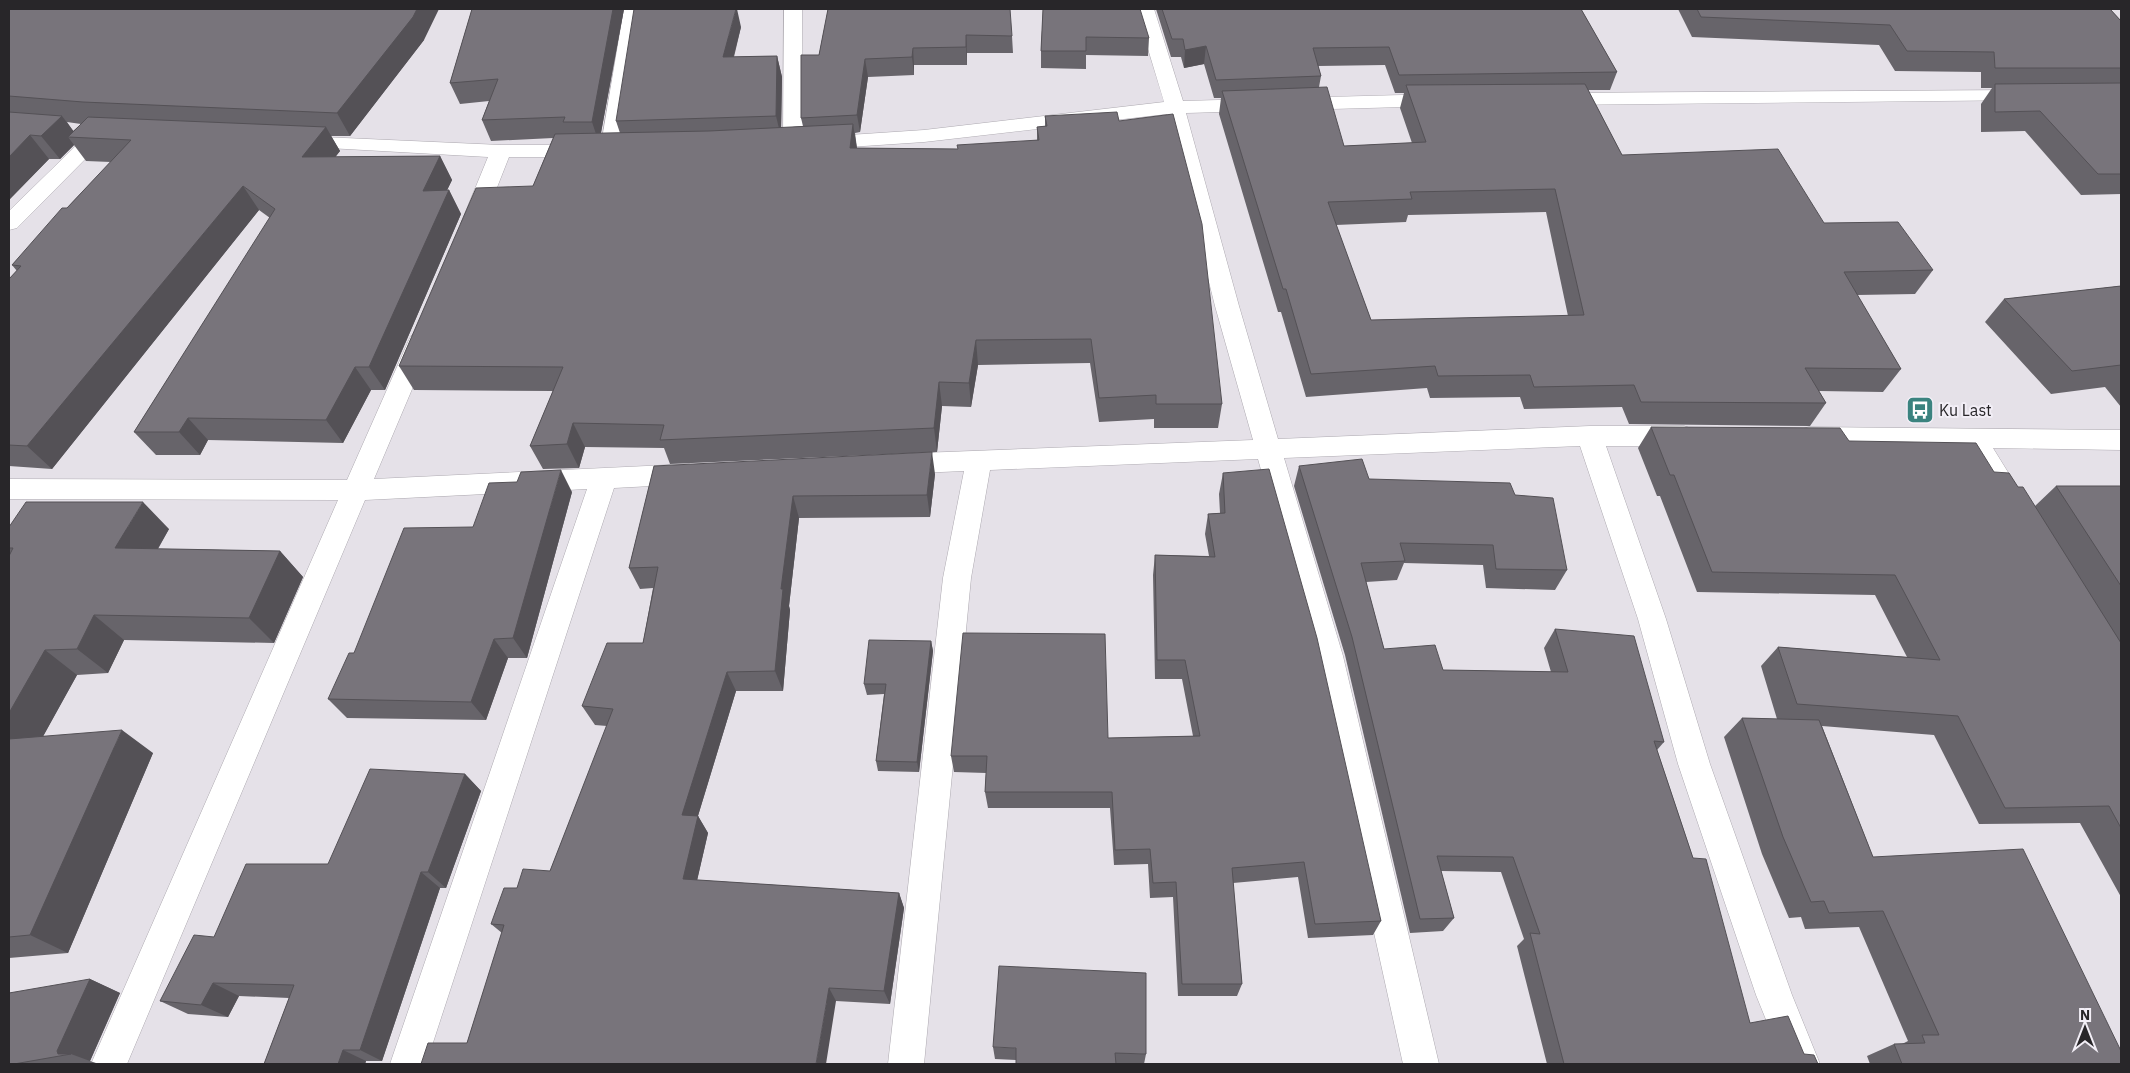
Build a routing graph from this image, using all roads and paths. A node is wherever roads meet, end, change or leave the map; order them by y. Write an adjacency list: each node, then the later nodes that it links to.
1 (633, 9): 10 (street)
2 (793, 9): 7 (street)
3 (1145, 9): 7 (street)
4 (2042, 96): 6 (street)
5 (1455, 100): 7 (street)
6 (1532, 100)
7 (1174, 108): 19 (street)
8 (72, 131): 11 (street)
9 (280, 141): 10 (street)
10 (501, 151): 12 (street)
11 (9, 223)
12 (462, 246)
13 (428, 324): 25 (street)
14 (1590, 436): 15 (street); 19 (street); 31 (street)
15 (1713, 436)
16 (1790, 436): 17 (street)
17 (1974, 439): 18 (street); 26 (street)
18 (2121, 440)
19 (1270, 449): 20 (street); 30 (street)
20 (979, 460): 21 (street); 29 (street)
21 (870, 465)
22 (713, 473): 23 (street)
23 (604, 479): 25 (street); 28 (street)
24 (9, 489): 25 (street)
25 (357, 490): 27 (street)
26 (2026, 523)
27 (109, 1064)
28 (408, 1064)
29 (906, 1064)
30 (1421, 1064)
31 (1802, 1064)

